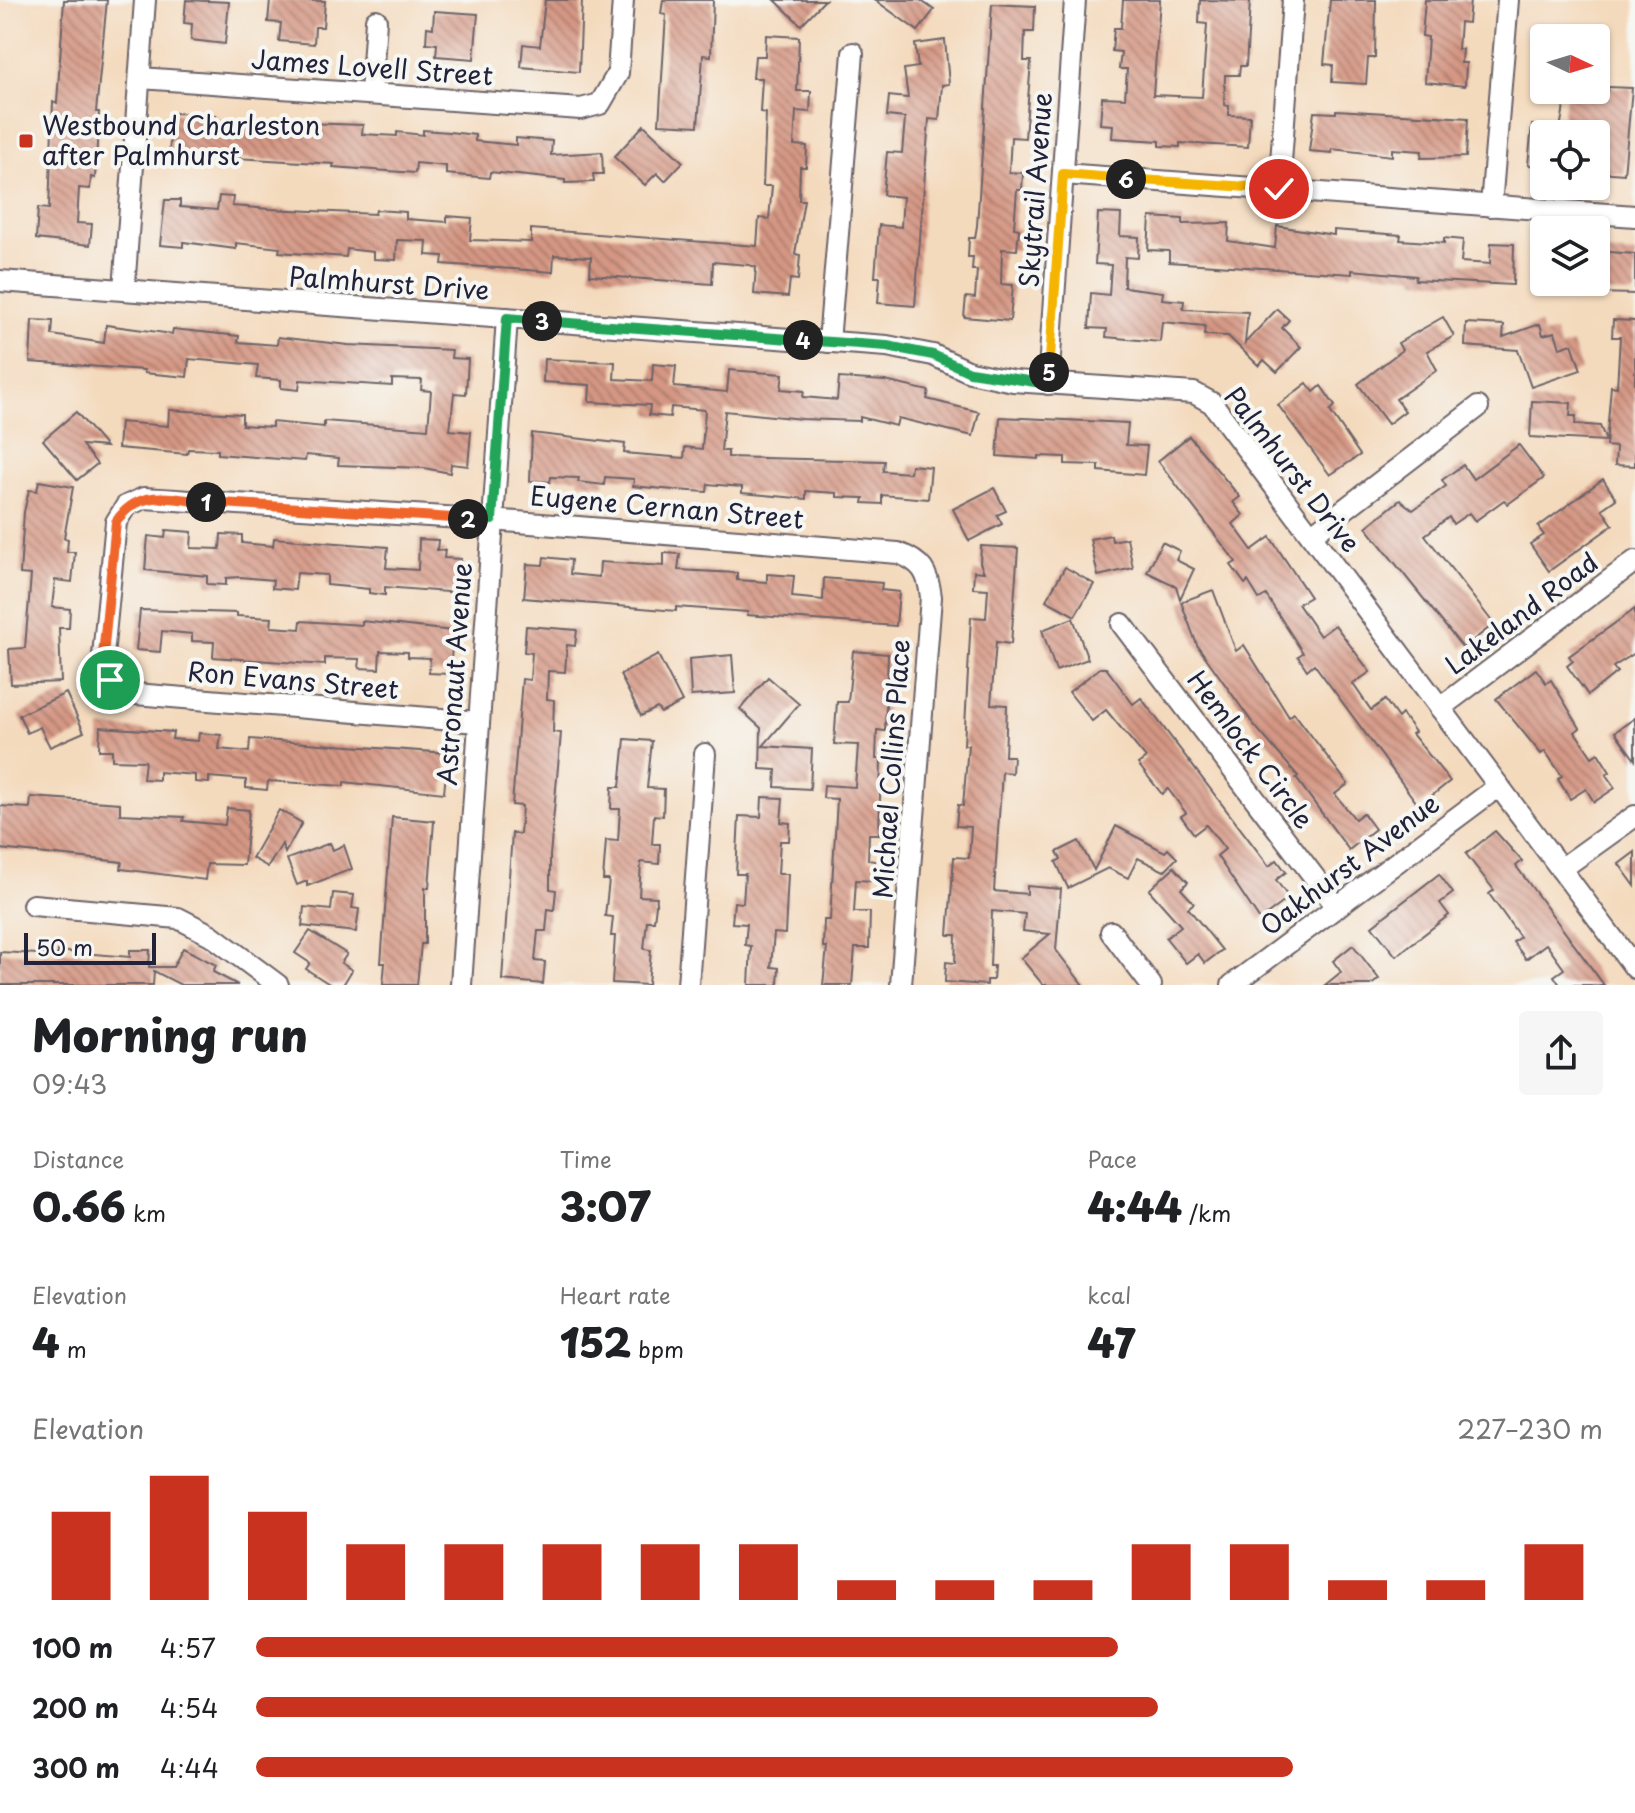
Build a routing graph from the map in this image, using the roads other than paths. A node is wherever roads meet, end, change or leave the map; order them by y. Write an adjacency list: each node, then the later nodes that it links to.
1 (145, 0): 8 (street)
2 (623, 0): 9 (street, James Lovell Street)
3 (1075, 0): 10 (street, Skytrail Avenue)
4 (1293, 0): 11 (street)
5 (1508, 0): 12 (street)
6 (376, 20): 9 (street)
7 (853, 53): 17 (street)
8 (140, 78): 9 (street, James Lovell Street); 15 (street)
9 (371, 94)
10 (1063, 174): 11 (street); 18 (street, Skytrail Avenue)
11 (1279, 189): 12 (street)
12 (1491, 206): 13 (street)
13 (1635, 216)
14 (0, 281): 15 (street, Palmhurst Drive)
15 (124, 290): 16 (street, Palmhurst Drive)
16 (507, 318): 17 (street, Palmhurst Drive); 20 (street, Astronaut Avenue)
17 (829, 342): 18 (street, Palmhurst Drive)
18 (1048, 384): 21 (street, Palmhurst Drive)
19 (1478, 407): 21 (street)
20 (492, 520): 22 (street, Eugene Cernan Street); 25 (street, Eugene Cernan Street); 27 (street, Astronaut Avenue)
21 (1311, 535): 26 (street, Palmhurst Drive)
22 (917, 560): 39 (street, Michael Collins Place)
23 (1635, 561): 26 (street, Lakeland Road)
24 (1122, 624): 33 (street, Hemlock Circle)
25 (110, 680): 27 (street, Ron Evans Street)
26 (1440, 708): 29 (street, Palmhurst Drive)
27 (478, 722): 37 (street, Astronaut Avenue)
28 (705, 754): 38 (street)
29 (1499, 786): 31 (street, Palmhurst Drive); 33 (street, Oakhurst Avenue)
30 (1635, 816): 31 (street)
31 (1561, 869): 35 (street, Palmhurst Drive)
32 (33, 905): 36 (street)
33 (1337, 907): 41 (street, Oakhurst Avenue)
34 (1111, 932): 40 (street)
35 (1635, 968)
36 (278, 985)
37 (461, 985)
38 (688, 985)
39 (901, 985)
40 (1151, 985)
41 (1232, 985)

